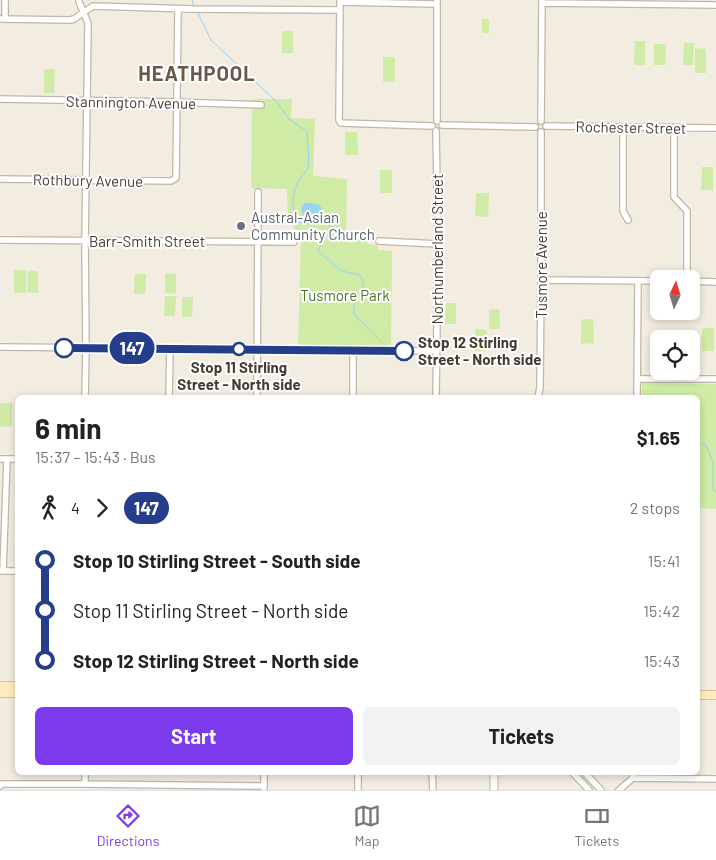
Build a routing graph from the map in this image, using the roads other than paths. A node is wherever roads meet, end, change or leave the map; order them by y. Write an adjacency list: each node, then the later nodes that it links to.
1 (5, 0): 10 (street)
2 (79, 0): 9 (street)
3 (340, 1): 4 (street); 8 (street)
4 (436, 2): 16 (street)
5 (542, 2): 6 (street); 15 (street)
6 (716, 5)
7 (178, 9): 8 (street); 9 (street); 13 (street)
8 (340, 10): 16 (street)
9 (84, 11): 10 (street); 12 (street)
10 (2, 19)
11 (0, 99): 12 (street, Stannington Avenue)
12 (88, 100): 13 (street, Stannington Avenue); 24 (street)
13 (177, 102): 14 (street, Stannington Avenue); 24 (street, Rothbury Avenue)
14 (261, 105)
15 (540, 121): 17 (street); 18 (street)
16 (437, 124): 18 (street); 32 (street, Northumberland Street)
17 (546, 126): 19 (street, Rochester Street); 22 (street)
18 (536, 127): 22 (street)
19 (623, 128): 20 (street, Rochester Street); 26 (street)
20 (674, 128): 21 (street, Rochester Street); 33 (street)
21 (716, 128)
22 (541, 132): 34 (street, Tusmore Avenue)
23 (0, 179): 24 (street, Rothbury Avenue)
24 (86, 181): 28 (street)
25 (258, 192): 30 (street)
26 (628, 220)
27 (0, 240): 28 (street, Barr-Smith Street)
28 (85, 241): 30 (street, Barr-Smith Street); 40 (street)
29 (379, 241): 32 (street)
30 (258, 242): 31 (street, Barr-Smith Street); 42 (street)
31 (294, 242)
32 (438, 244): 44 (street, Northumberland Street)
33 (687, 270)
34 (542, 280): 35 (street); 52 (street, Tusmore Avenue)
35 (638, 281): 36 (street); 45 (street)
36 (650, 281)
37 (700, 282): 38 (street)
38 (716, 282)
39 (0, 347): 40 (street)
40 (86, 348): 41 (street); 47 (street)
41 (170, 348): 42 (street); 48 (street)
42 (257, 349): 43 (street); 49 (street)
43 (353, 350): 44 (street); 50 (street)
44 (437, 351): 51 (street, Northumberland Street)
45 (638, 379): 46 (street); 53 (street)
46 (716, 379)
47 (85, 395)
48 (169, 395)
49 (258, 395)
50 (353, 395)
51 (436, 395)
52 (539, 395)
53 (637, 395)
54 (0, 459): 55 (street)
55 (7, 459): 56 (street); 57 (street)
56 (15, 459)
57 (2, 571): 58 (street)
58 (15, 571)
59 (0, 686): 60 (main road)
60 (15, 686)
61 (0, 693): 62 (main road)
62 (15, 693)
63 (700, 695): 64 (main road)
64 (716, 695)
65 (84, 775): 74 (street)
66 (264, 775): 77 (street)
67 (358, 775): 78 (street)
68 (432, 775): 79 (street)
69 (494, 775): 80 (street)
70 (575, 775): 81 (street)
71 (587, 775): 82 (street)
72 (633, 775): 73 (street); 83 (street)
73 (716, 779)
74 (85, 784): 75 (street); 76 (street)
75 (0, 786)
76 (150, 787): 77 (street)
77 (264, 788)
78 (358, 790)
79 (433, 790)
80 (494, 790)
81 (589, 790)
82 (601, 790)
83 (619, 790)

